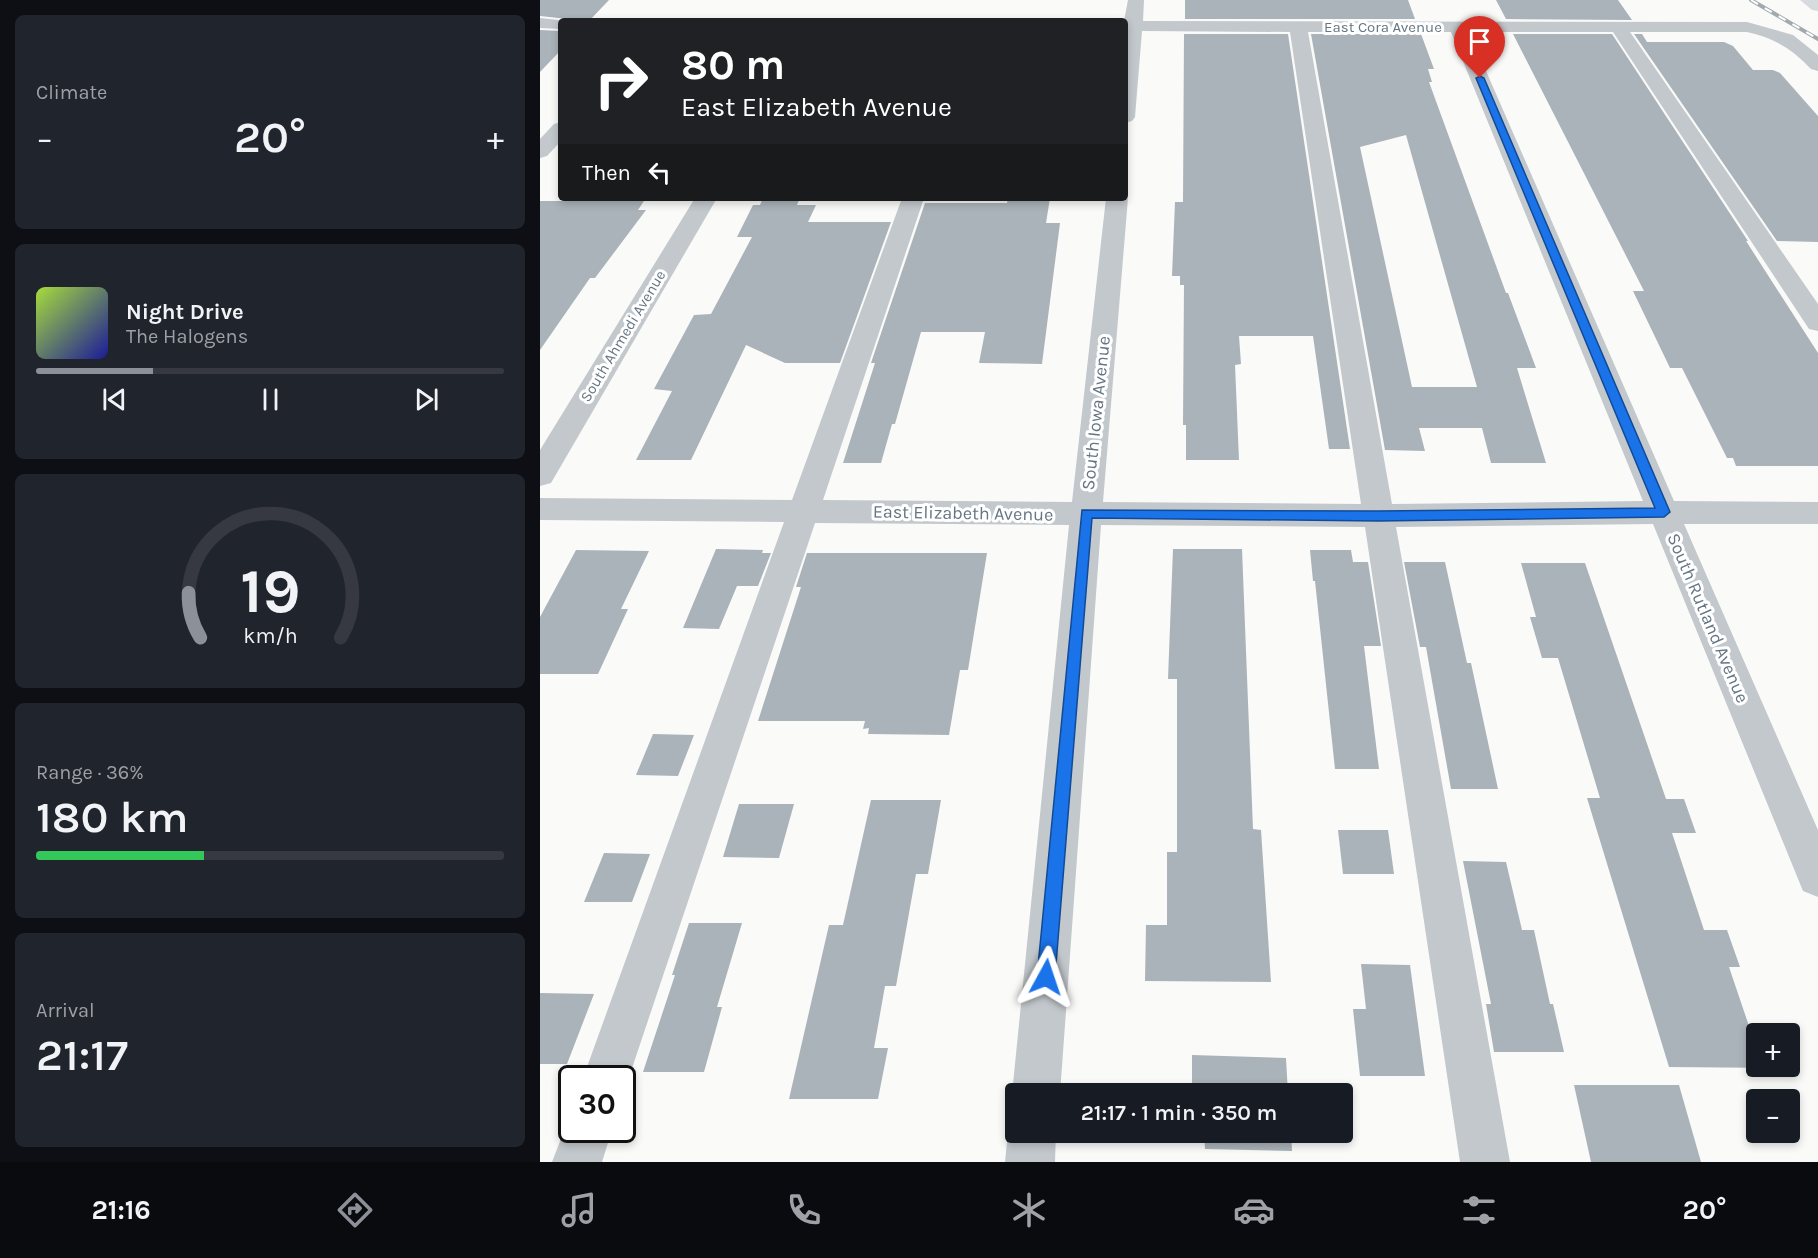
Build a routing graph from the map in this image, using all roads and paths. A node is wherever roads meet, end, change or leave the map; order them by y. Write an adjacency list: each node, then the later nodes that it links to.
1 (1136, 0): 6 (street)
2 (1808, 0): 3 (main road)
3 (1818, 6)
4 (540, 23): 5 (street)
5 (558, 24)
6 (1129, 26): 7 (street, East Cora Avenue); 10 (street)
7 (1298, 27): 8 (street, East Cora Avenue); 24 (street)
8 (1458, 27): 9 (street, East Cora Avenue); 21 (street, South Rutland Avenue)
9 (1618, 27): 11 (street, East Cora Avenue); 17 (street)
10 (1128, 49)
11 (1818, 65)
12 (558, 131): 13 (street)
13 (540, 152)
14 (704, 201): 18 (street, South Ahmedi Avenue)
15 (912, 201): 20 (street)
16 (1117, 201): 23 (street, South Iowa Avenue)
17 (1818, 323)
18 (540, 475)
19 (540, 509): 20 (street, East Elizabeth Avenue)
20 (803, 511): 23 (street, East Elizabeth Avenue); 26 (street)
21 (1664, 512): 22 (street, East Elizabeth Avenue); 24 (street, East Elizabeth Avenue); 25 (street, South Rutland Avenue)
22 (1818, 513)
23 (1086, 514): 24 (street, East Elizabeth Avenue); 27 (street, South Iowa Avenue)
24 (1378, 516): 32 (street)
25 (1818, 877)
26 (611, 1065)
27 (1037, 1083)
28 (584, 1143): 30 (street)
29 (1031, 1143): 31 (street)
30 (577, 1162)
31 (1030, 1162)
32 (1485, 1162)

